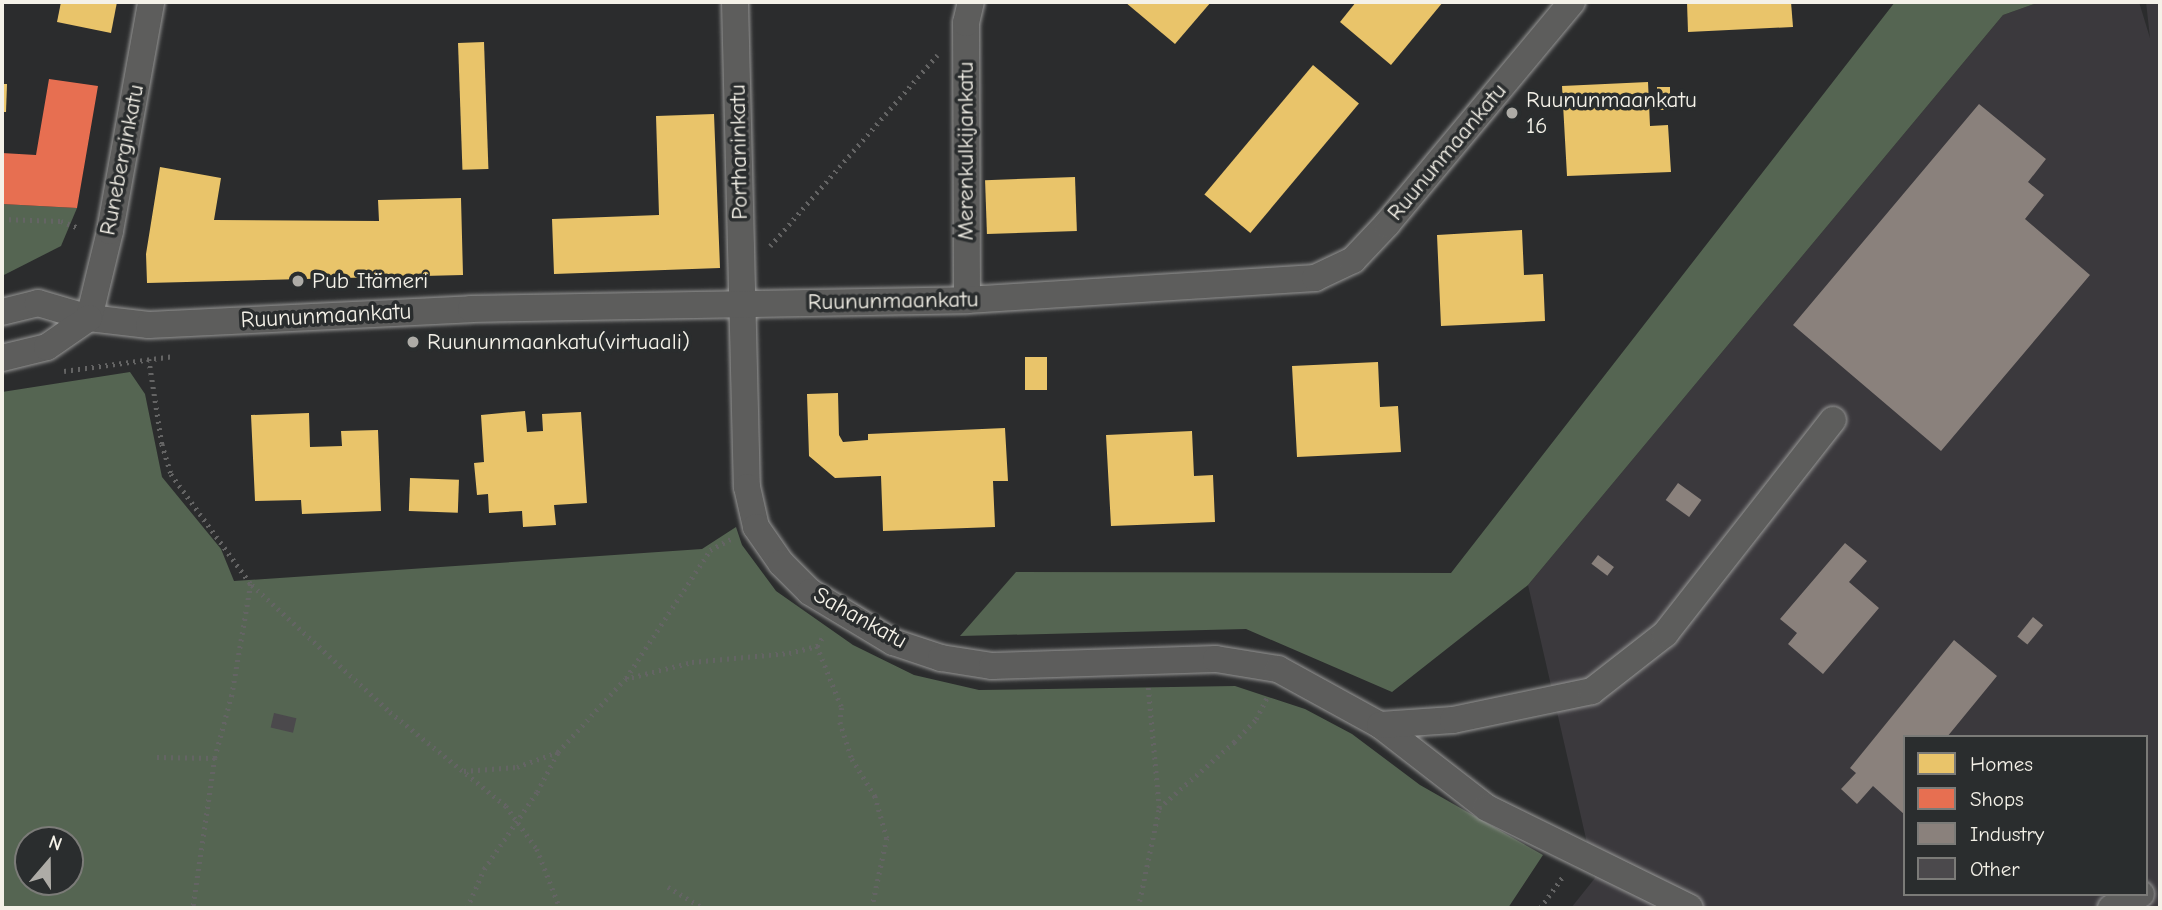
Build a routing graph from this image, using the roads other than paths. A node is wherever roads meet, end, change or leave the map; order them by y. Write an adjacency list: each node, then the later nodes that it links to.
1 (151, 2): 8 (street, Runeberginkatu)
2 (735, 2): 6 (street, Porthaninkatu)
3 (971, 2): 5 (street, Merenkulkijankatu)
4 (1572, 2): 5 (street, Ruununmaankatu)
5 (967, 300): 6 (street, Ruununmaankatu)
6 (741, 303): 8 (street, Ruununmaankatu); 11 (street, Sahankatu)
7 (2, 312): 8 (street, Ruununmaankatu)
8 (89, 318): 9 (street)
9 (2, 358)
10 (1833, 420): 11 (street)
11 (1380, 725): 13 (street, Sahankatu)
12 (2136, 896): 14 (street)
13 (1690, 908)
14 (2111, 908)

